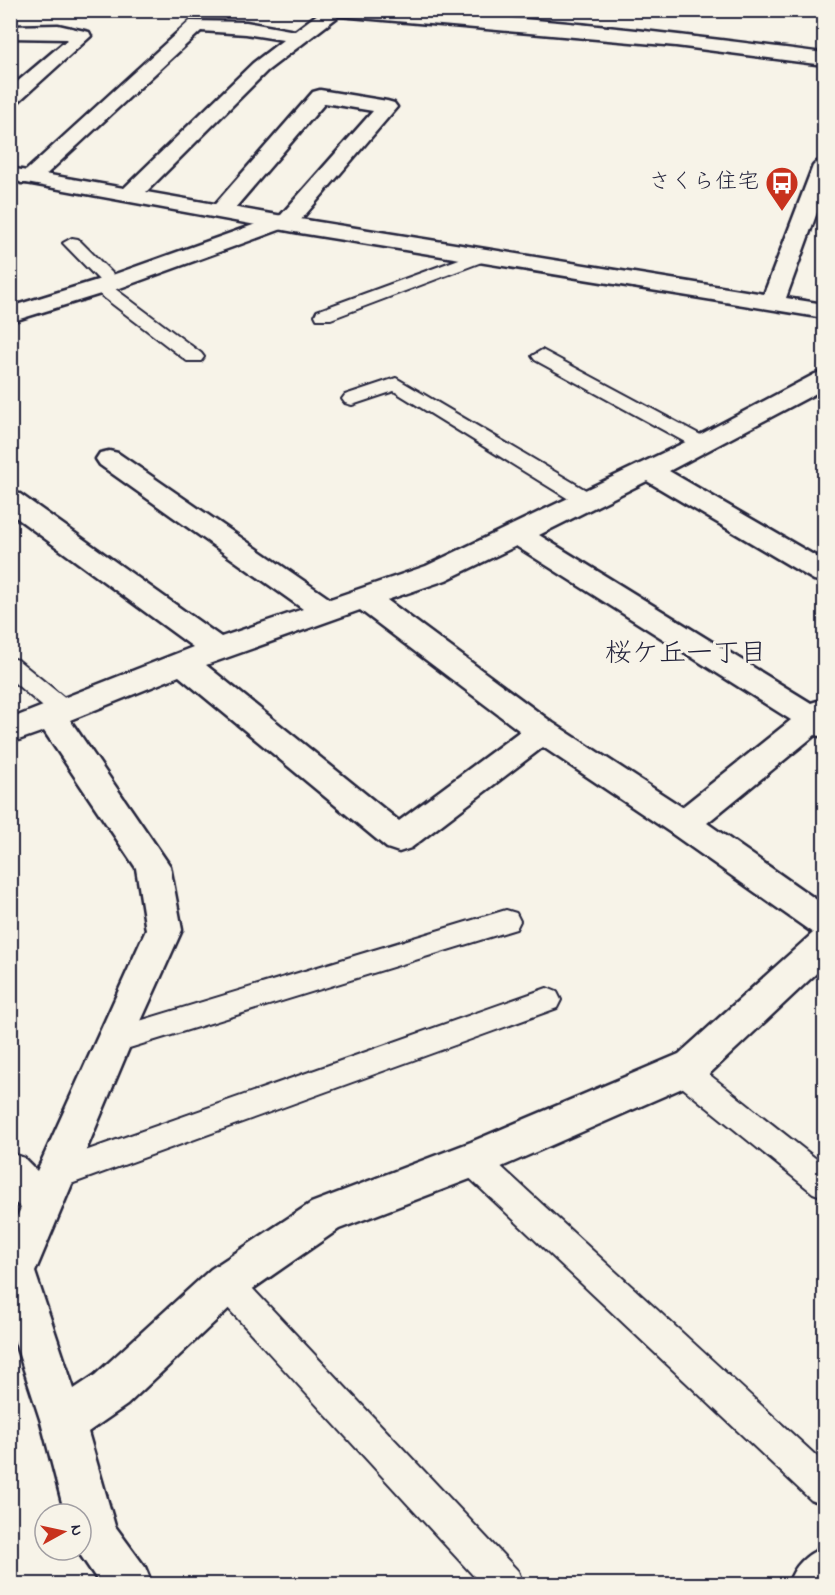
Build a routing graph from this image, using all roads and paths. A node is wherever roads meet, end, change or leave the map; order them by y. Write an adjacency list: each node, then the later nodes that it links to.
1 (336, 10): 5 (street); 6 (street)
2 (72, 17): 3 (street)
3 (58, 30): 4 (street); 7 (street)
4 (10, 32)
5 (297, 37): 9 (street); 10 (street)
6 (825, 59)
7 (10, 99)
8 (825, 166): 16 (street)
9 (20, 176): 10 (street)
10 (130, 195): 11 (street)
11 (221, 210): 12 (street); 12 (street)
12 (283, 223): 14 (street); 15 (street)
13 (72, 243): 15 (lane)
14 (481, 256): 16 (street); 19 (lane)
15 (106, 285): 18 (street); 21 (lane)
16 (772, 303): 17 (street)
17 (825, 311)
18 (10, 315)
19 (324, 315)
20 (542, 356): 24 (lane)
21 (194, 357)
22 (825, 379): 24 (street)
23 (352, 399): 28 (lane)
24 (704, 444): 26 (street)
25 (109, 459): 32 (street)
26 (649, 471): 28 (street); 30 (street)
27 (10, 500): 33 (street)
28 (588, 501): 29 (street)
29 (516, 533): 31 (street); 37 (street)
30 (825, 573)
31 (365, 599): 32 (street); 38 (street)
32 (328, 612): 33 (street)
33 (217, 650): 34 (street)
34 (184, 664): 36 (street); 38 (street)
35 (10, 666): 36 (lane)
36 (58, 713): 39 (street); 45 (street)
37 (821, 718): 40 (street)
38 (542, 730): 40 (street)
39 (10, 732)
40 (683, 824): 42 (street)
41 (506, 921): 45 (lane)
42 (825, 923)
43 (825, 944): 46 (street)
44 (547, 1000): 50 (lane)
45 (113, 1041): 50 (street)
46 (682, 1070): 47 (street); 49 (lane)
47 (472, 1160): 51 (street); 53 (lane)
48 (10, 1171): 50 (street)
49 (825, 1183)
50 (50, 1189): 52 (street)
51 (226, 1283): 52 (street); 56 (lane)
52 (63, 1422): 55 (street)
53 (825, 1487)
54 (825, 1571): 57 (street)
55 (128, 1584)
56 (505, 1584)
57 (812, 1584)

